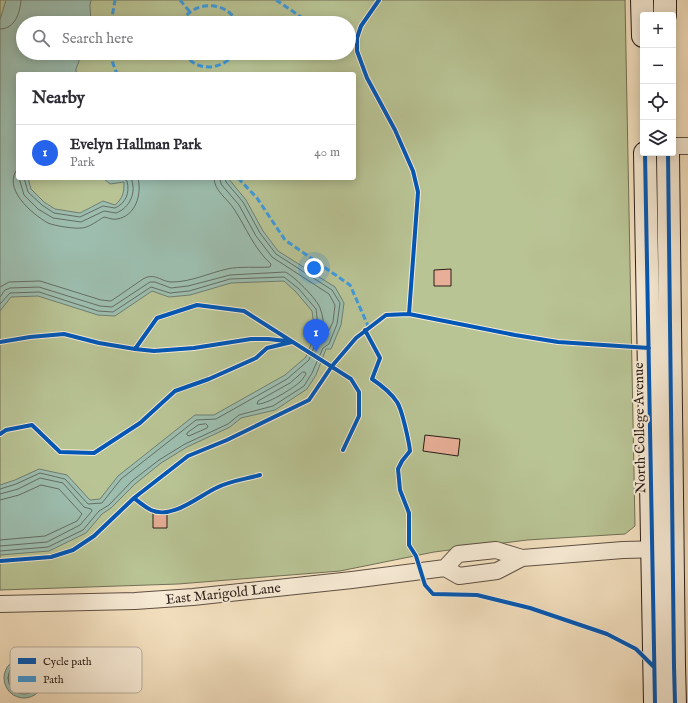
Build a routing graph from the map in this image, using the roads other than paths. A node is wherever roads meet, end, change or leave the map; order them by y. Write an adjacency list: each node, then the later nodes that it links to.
1 (642, 0): 3 (street)
2 (665, 0): 4 (street)
3 (642, 12)
4 (665, 12)
5 (676, 146): 6 (street)
6 (688, 146)
7 (645, 156): 9 (street, North College Avenue)
8 (668, 156): 9 (street, North College Avenue)
9 (662, 550): 10 (street); 13 (street, North College Avenue); 14 (street, North College Avenue)
10 (522, 558): 11 (street); 11 (street)
11 (445, 568): 12 (street, East Marigold Lane)
12 (0, 604)
13 (655, 703)
14 (675, 703)

